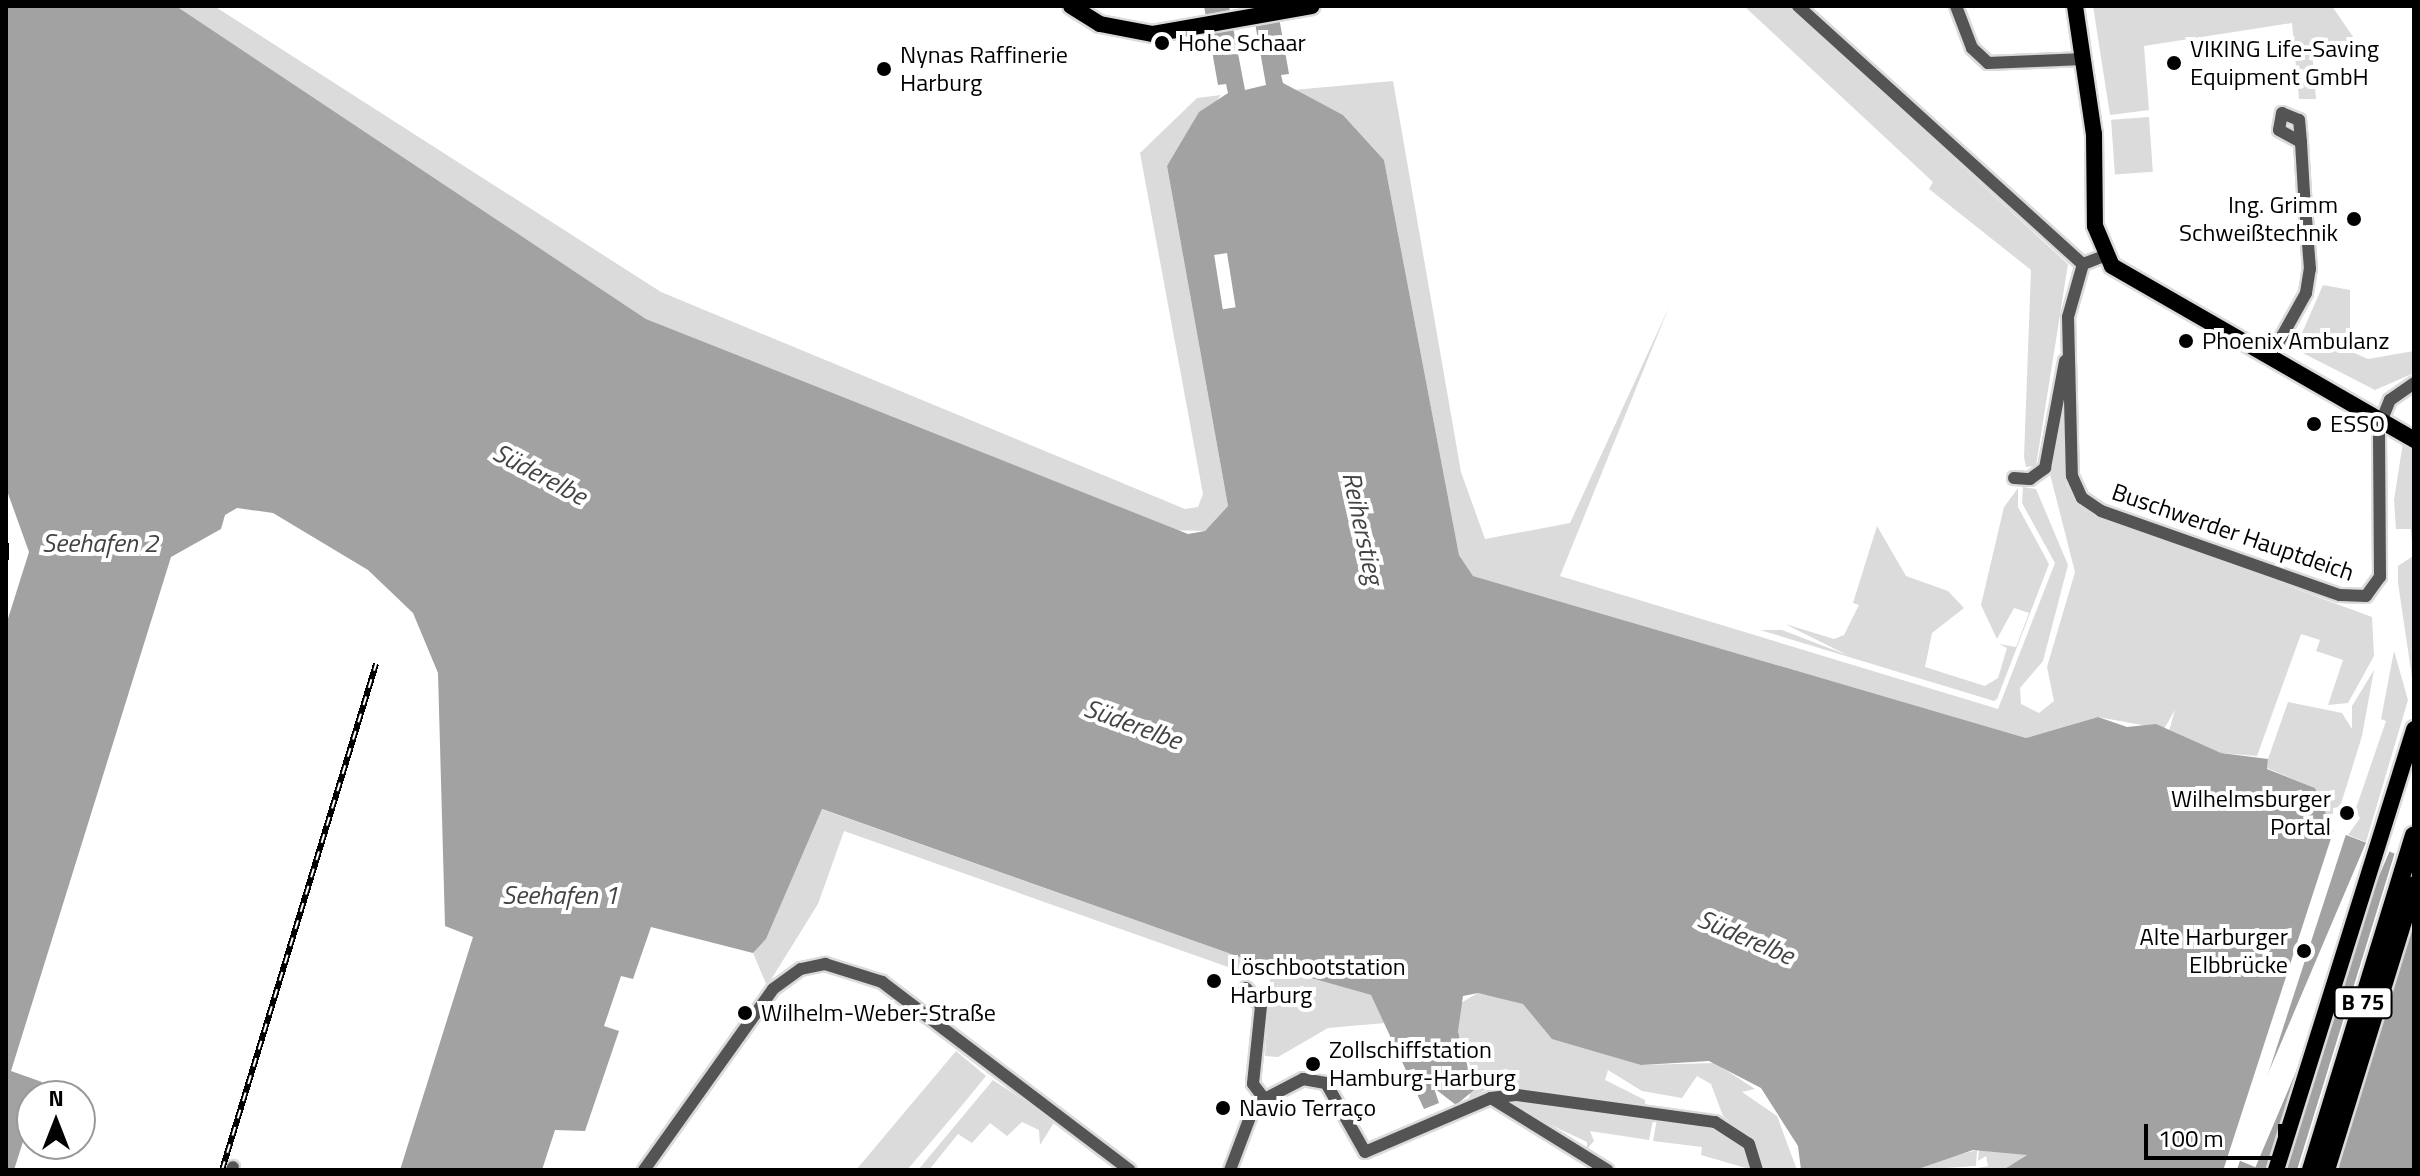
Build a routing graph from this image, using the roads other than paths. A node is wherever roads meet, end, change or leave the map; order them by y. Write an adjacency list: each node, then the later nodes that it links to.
1 (1071, 6): 2 (main road)
2 (1312, 6)
3 (1798, 6): 9 (street)
4 (1956, 6): 6 (street)
5 (2075, 6): 6 (main road)
6 (2084, 59): 8 (main road)
7 (2301, 142): 11 (street)
8 (2104, 256): 9 (street); 11 (main road)
9 (2083, 264): 10 (street, Buschwerder Hauptdeich)
10 (2068, 355): 13 (street, Buschwerder Hauptdeich); 15 (street)
11 (2271, 356): 13 (main road)
12 (2414, 383): 13 (street)
13 (2382, 417): 14 (main road)
14 (2414, 440)
15 (2014, 478)
16 (2412, 741): 27 (main road); 28 (main road)
17 (2414, 835): 29 (highway, B 75)
18 (2414, 885): 30 (highway, B 75)
19 (1246, 988): 20 (street)
20 (1262, 1096): 21 (street); 24 (street)
21 (1491, 1098): 25 (street); 26 (street)
22 (644, 1170): 23 (street)
23 (1130, 1170)
24 (1230, 1170)
25 (1607, 1170)
26 (1757, 1170)
27 (2276, 1170)
28 (2286, 1170)
29 (2311, 1170)
30 (2326, 1170)

